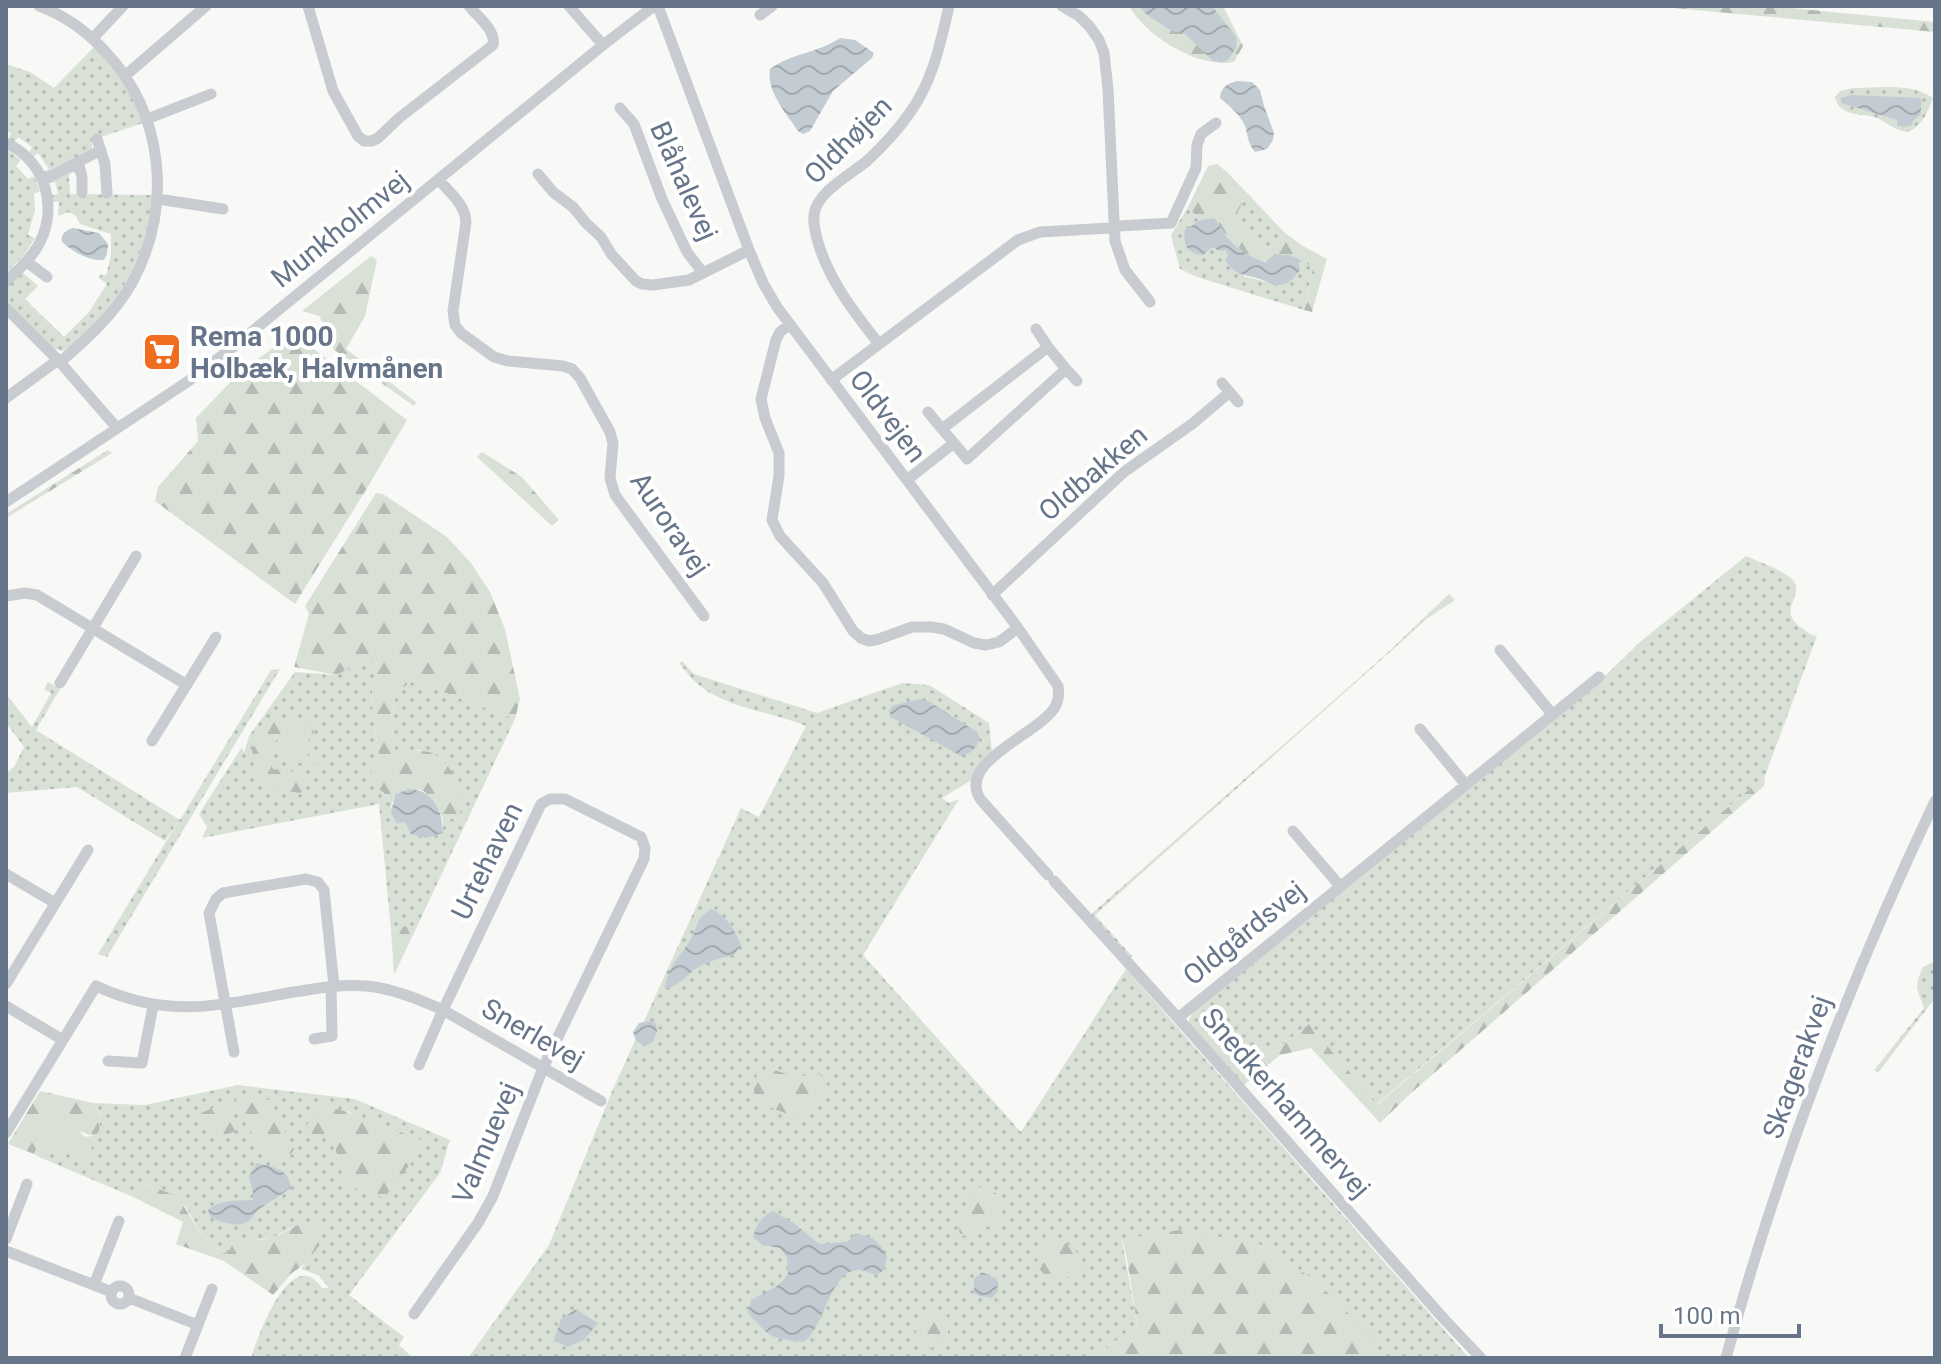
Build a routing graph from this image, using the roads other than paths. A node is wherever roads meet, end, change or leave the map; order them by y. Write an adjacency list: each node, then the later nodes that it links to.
1 (39, 6): 12 (street)
2 (123, 6): 12 (street)
3 (206, 6): 14 (street)
4 (308, 6): 5 (street)
5 (469, 6)
6 (569, 6): 13 (street)
7 (656, 6): 13 (street, Munkholmvej); 29 (street, Oldvejen)
8 (772, 6): 11 (street)
9 (949, 6): 38 (street, Oldhøjen)
10 (1062, 6): 28 (street)
11 (760, 15)
12 (93, 38): 14 (street)
13 (603, 45): 23 (street, Munkholmvej)
14 (126, 75): 17 (street)
15 (211, 94): 17 (street)
16 (620, 109): 31 (street, Blåhalevej)
17 (147, 119): 26 (street)
18 (1216, 123): 28 (street)
19 (6, 143): 22 (street)
20 (78, 162): 22 (street); 24 (street); 25 (street)
21 (538, 175): 31 (street)
22 (44, 180): 30 (street)
23 (439, 180): 47 (street, Munkholmvej); 55 (street, Auroravej)
24 (82, 192)
25 (107, 193)
26 (158, 199): 27 (street); 40 (street)
27 (223, 209)
28 (1113, 228): 34 (street); 38 (street)
29 (749, 250): 31 (street); 36 (street, Oldvejen)
30 (27, 262): 32 (street); 33 (street)
31 (703, 273)
32 (47, 277)
33 (6, 281)
34 (1150, 302)
35 (6, 308): 40 (street)
36 (789, 325): 42 (street, Oldvejen); 57 (street)
37 (1036, 329): 39 (street)
38 (879, 344): 42 (street)
39 (1048, 347): 41 (street); 48 (street)
40 (59, 361): 44 (street); 47 (street)
41 (1066, 369): 43 (street); 49 (street)
42 (831, 380): 50 (street, Oldvejen)
43 (1077, 381)
44 (6, 398)
45 (1238, 402): 53 (street, Oldbakken)
46 (928, 412): 48 (street)
47 (117, 428): 51 (street, Munkholmvej)
48 (942, 429): 49 (street)
49 (954, 443): 50 (street)
50 (907, 480): 53 (street, Oldvejen)
51 (6, 502)
52 (136, 556): 56 (street)
53 (992, 595): 57 (street, Oldvejen)
54 (6, 596): 56 (street)
55 (705, 616)
56 (92, 628): 61 (street); 62 (street)
57 (1018, 628): 68 (street, Oldvejen)
58 (216, 637): 62 (street)
59 (1500, 650): 63 (street)
60 (1599, 677): 63 (street, Oldgårdsvej)
61 (60, 683)
62 (187, 685): 65 (street)
63 (1552, 714): 66 (street, Oldgårdsvej)
64 (1420, 729): 66 (street)
65 (152, 741)
66 (1466, 785): 72 (street, Oldgårdsvej)
67 (1935, 801): 99 (street, Skagerakvej)
68 (986, 806): 80 (street, Snedkerhammervej)
69 (1293, 831): 72 (street, Oldgårdsvej)
70 (88, 850): 73 (street)
71 (6, 874): 73 (street)
72 (1340, 886): 80 (street, Oldgårdsvej)
73 (55, 903): 74 (street)
74 (6, 984)
75 (332, 986): 76 (street, Snerlevej); 76 (street); 79 (street, Snerlevej); 81 (street)
76 (225, 1004): 78 (street, Snerlevej); 83 (street)
77 (6, 1006): 82 (street)
78 (153, 1006): 82 (street, Snerlevej); 84 (street)
79 (443, 1010): 85 (street, Snerlevej); 86 (street, Snerlevej); 86 (street, Urtehaven)
80 (1178, 1018): 98 (street, Snedkerhammervej)
81 (314, 1039)
82 (63, 1040): 88 (street)
83 (234, 1052)
84 (108, 1061)
85 (419, 1065)
86 (543, 1068): 87 (street, Snerlevej); 95 (street, Valmuevej)
87 (601, 1101)
88 (6, 1133)
89 (27, 1184): 91 (street)
90 (119, 1221): 93 (street)
91 (6, 1239)
92 (6, 1251): 93 (street)
93 (94, 1285): 96 (street)
94 (212, 1289): 96 (street)
95 (414, 1314)
96 (198, 1325): 97 (street)
97 (185, 1358)
98 (1481, 1358)
99 (1726, 1358)

